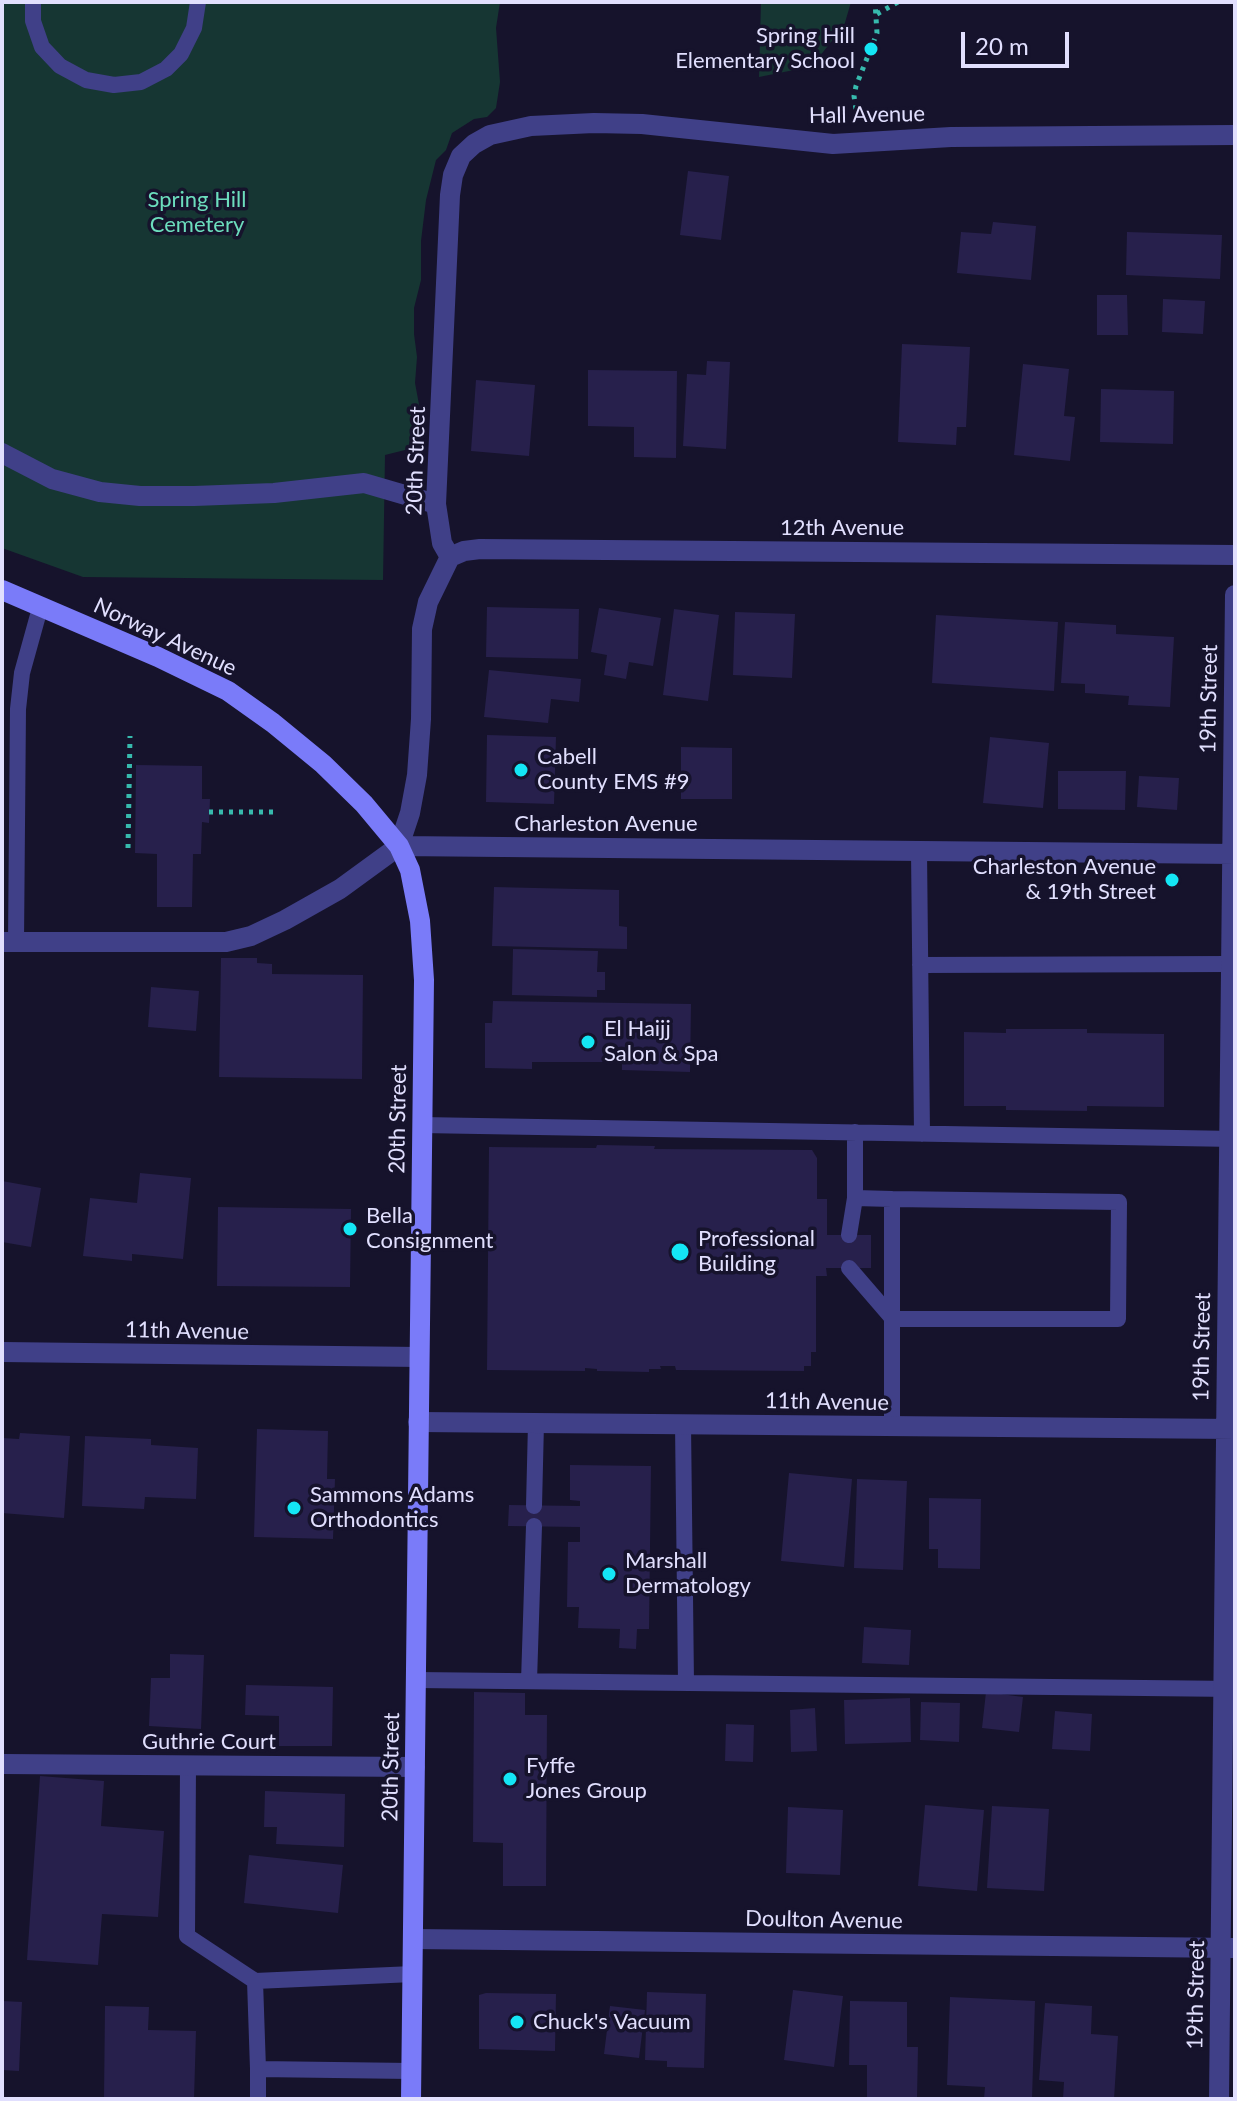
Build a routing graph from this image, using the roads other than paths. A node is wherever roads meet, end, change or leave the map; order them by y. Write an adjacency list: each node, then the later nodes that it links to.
1 (33, 2): 2 (lane)
2 (198, 2)
3 (1235, 135): 4 (street, Hall Avenue)
4 (461, 156): 6 (street, 20th Street)
5 (2, 453): 6 (street)
6 (436, 504): 8 (street, 20th Street)
7 (1235, 555): 8 (street, 12th Avenue)
8 (450, 557): 12 (street)
9 (2, 590): 11 (main road, Norway Avenue)
10 (1235, 595): 14 (street, 19th Street)
11 (40, 608): 12 (main road, Norway Avenue); 15 (lane)
12 (399, 846): 13 (street, Charleston Avenue); 15 (street); 18 (main road, 20th Street)
13 (919, 851): 14 (street, Charleston Avenue); 17 (lane)
14 (1233, 854): 16 (street, 19th Street)
15 (9, 942)
16 (1232, 951): 17 (lane); 21 (street, 19th Street)
17 (920, 965): 20 (lane)
18 (421, 1125): 19 (lane); 28 (main road, 20th Street)
19 (855, 1132): 20 (lane); 22 (lane)
20 (922, 1134): 21 (lane)
21 (1232, 1139): 33 (street, 19th Street)
22 (855, 1198): 23 (lane); 24 (lane)
23 (892, 1199): 26 (lane); 26 (lane)
24 (849, 1235)
25 (849, 1268): 26 (lane)
26 (893, 1319): 32 (lane)
27 (2, 1352): 28 (street, 11th Avenue)
28 (419, 1357): 29 (main road, 20th Street)
29 (418, 1422): 30 (street, 11th Avenue); 36 (main road, 20th Street)
30 (536, 1423): 31 (street, 11th Avenue); 34 (lane)
31 (683, 1424): 32 (street, 11th Avenue); 38 (lane)
32 (892, 1426): 33 (street, 11th Avenue)
33 (1230, 1429): 39 (street, 19th Street)
34 (534, 1506)
35 (534, 1526): 37 (lane)
36 (416, 1680): 37 (lane); 42 (main road, 20th Street)
37 (529, 1681): 38 (lane)
38 (686, 1683): 39 (lane)
39 (1229, 1689): 44 (street, 19th Street)
40 (2, 1764): 41 (street, Guthrie Court)
41 (188, 1766): 42 (street, Guthrie Court); 46 (lane)
42 (415, 1767): 43 (main road, 20th Street)
43 (413, 1939): 44 (street, Doulton Avenue); 45 (main road, 20th Street)
44 (1228, 1948): 51 (street, 19th Street)
45 (413, 1974): 46 (lane); 48 (main road, 20th Street)
46 (255, 1981): 47 (lane)
47 (258, 2069): 48 (lane); 49 (lane)
48 (411, 2071): 50 (main road, 20th Street)
49 (258, 2099)
50 (411, 2099)
51 (1219, 2099)

